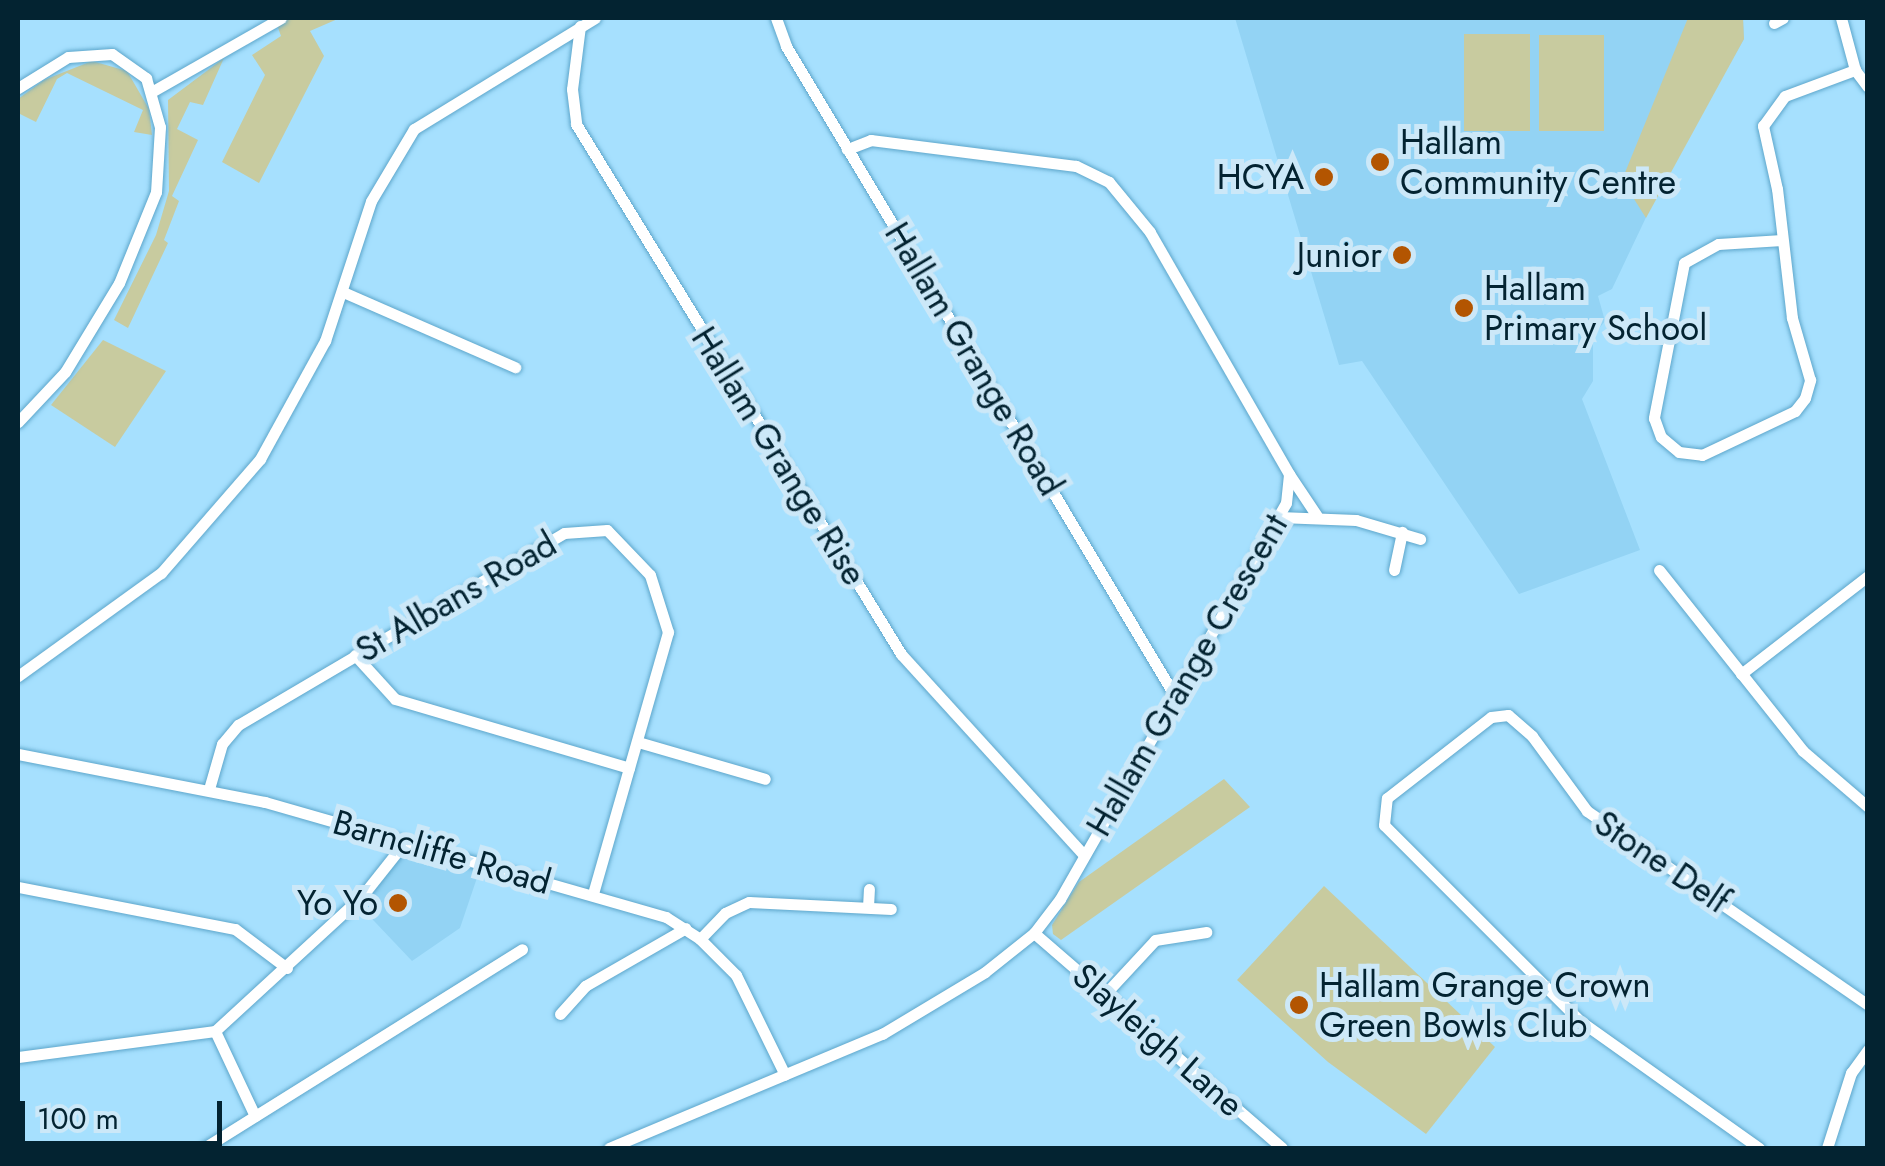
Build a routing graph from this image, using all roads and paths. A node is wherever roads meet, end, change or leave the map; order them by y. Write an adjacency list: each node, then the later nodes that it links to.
1 (281, 18): 9 (street)
2 (595, 18): 5 (street)
3 (776, 18): 10 (street, Hallam Grange Road)
4 (1841, 18): 6 (street)
5 (580, 26): 12 (street); 34 (street, Hallam Grange Rise)
6 (1854, 70): 7 (street); 11 (street)
7 (1868, 87)
8 (18, 88): 9 (street)
9 (153, 91): 14 (street)
10 (847, 150): 15 (street, Hallam Grange Crescent); 26 (street, Hallam Grange Road)
11 (1782, 240): 11 (street)
12 (343, 292): 13 (street); 25 (street)
13 (515, 367)
14 (18, 422)
15 (1289, 474): 16 (street); 17 (street, Hallam Grange Crescent)
16 (1317, 516): 17 (street); 18 (street)
17 (1278, 517): 26 (street, Hallam Grange Crescent)
18 (1402, 532): 19 (street); 20 (street)
19 (1420, 540)
20 (1394, 570)
21 (1659, 570): 24 (street)
22 (1868, 576): 24 (street)
23 (355, 655): 27 (street, St Albans Road); 29 (street); 31 (street, St Albans Road)
24 (1740, 674): 32 (street)
25 (18, 676)
26 (1176, 698): 34 (street, Hallam Grange Crescent)
27 (638, 742): 29 (street, St Albans Road); 30 (street)
28 (18, 754): 31 (street, Barncliffe Road)
29 (629, 768): 37 (street, St Albans Road)
30 (764, 779)
31 (209, 789): 33 (street, Barncliffe Road)
32 (1868, 807)
33 (405, 842): 37 (street, Barncliffe Road); 45 (street)
34 (1084, 855): 42 (street, Hallam Grange Crescent)
35 (18, 887): 45 (street)
36 (869, 889): 38 (street)
37 (593, 894): 40 (street, Barncliffe Road)
38 (868, 907): 39 (street); 43 (street)
39 (891, 909)
40 (686, 928): 43 (street, Barncliffe Road); 48 (street)
41 (1206, 932): 46 (street)
42 (1034, 933): 46 (street, Slayleigh Lane); 52 (street)
43 (700, 938): 52 (street, Barncliffe Road)
44 (522, 949): 53 (street)
45 (287, 968): 49 (street)
46 (1106, 993): 56 (street, Slayleigh Lane)
47 (1868, 1005): 57 (street, Stone Delf)
48 (560, 1014)
49 (216, 1031): 51 (street); 53 (street)
50 (1868, 1050): 58 (street)
51 (18, 1057)
52 (785, 1075): 55 (street)
53 (255, 1116): 54 (street)
54 (204, 1148)
55 (610, 1148)
56 (1282, 1148)
57 (1760, 1148)
58 (1827, 1148)

